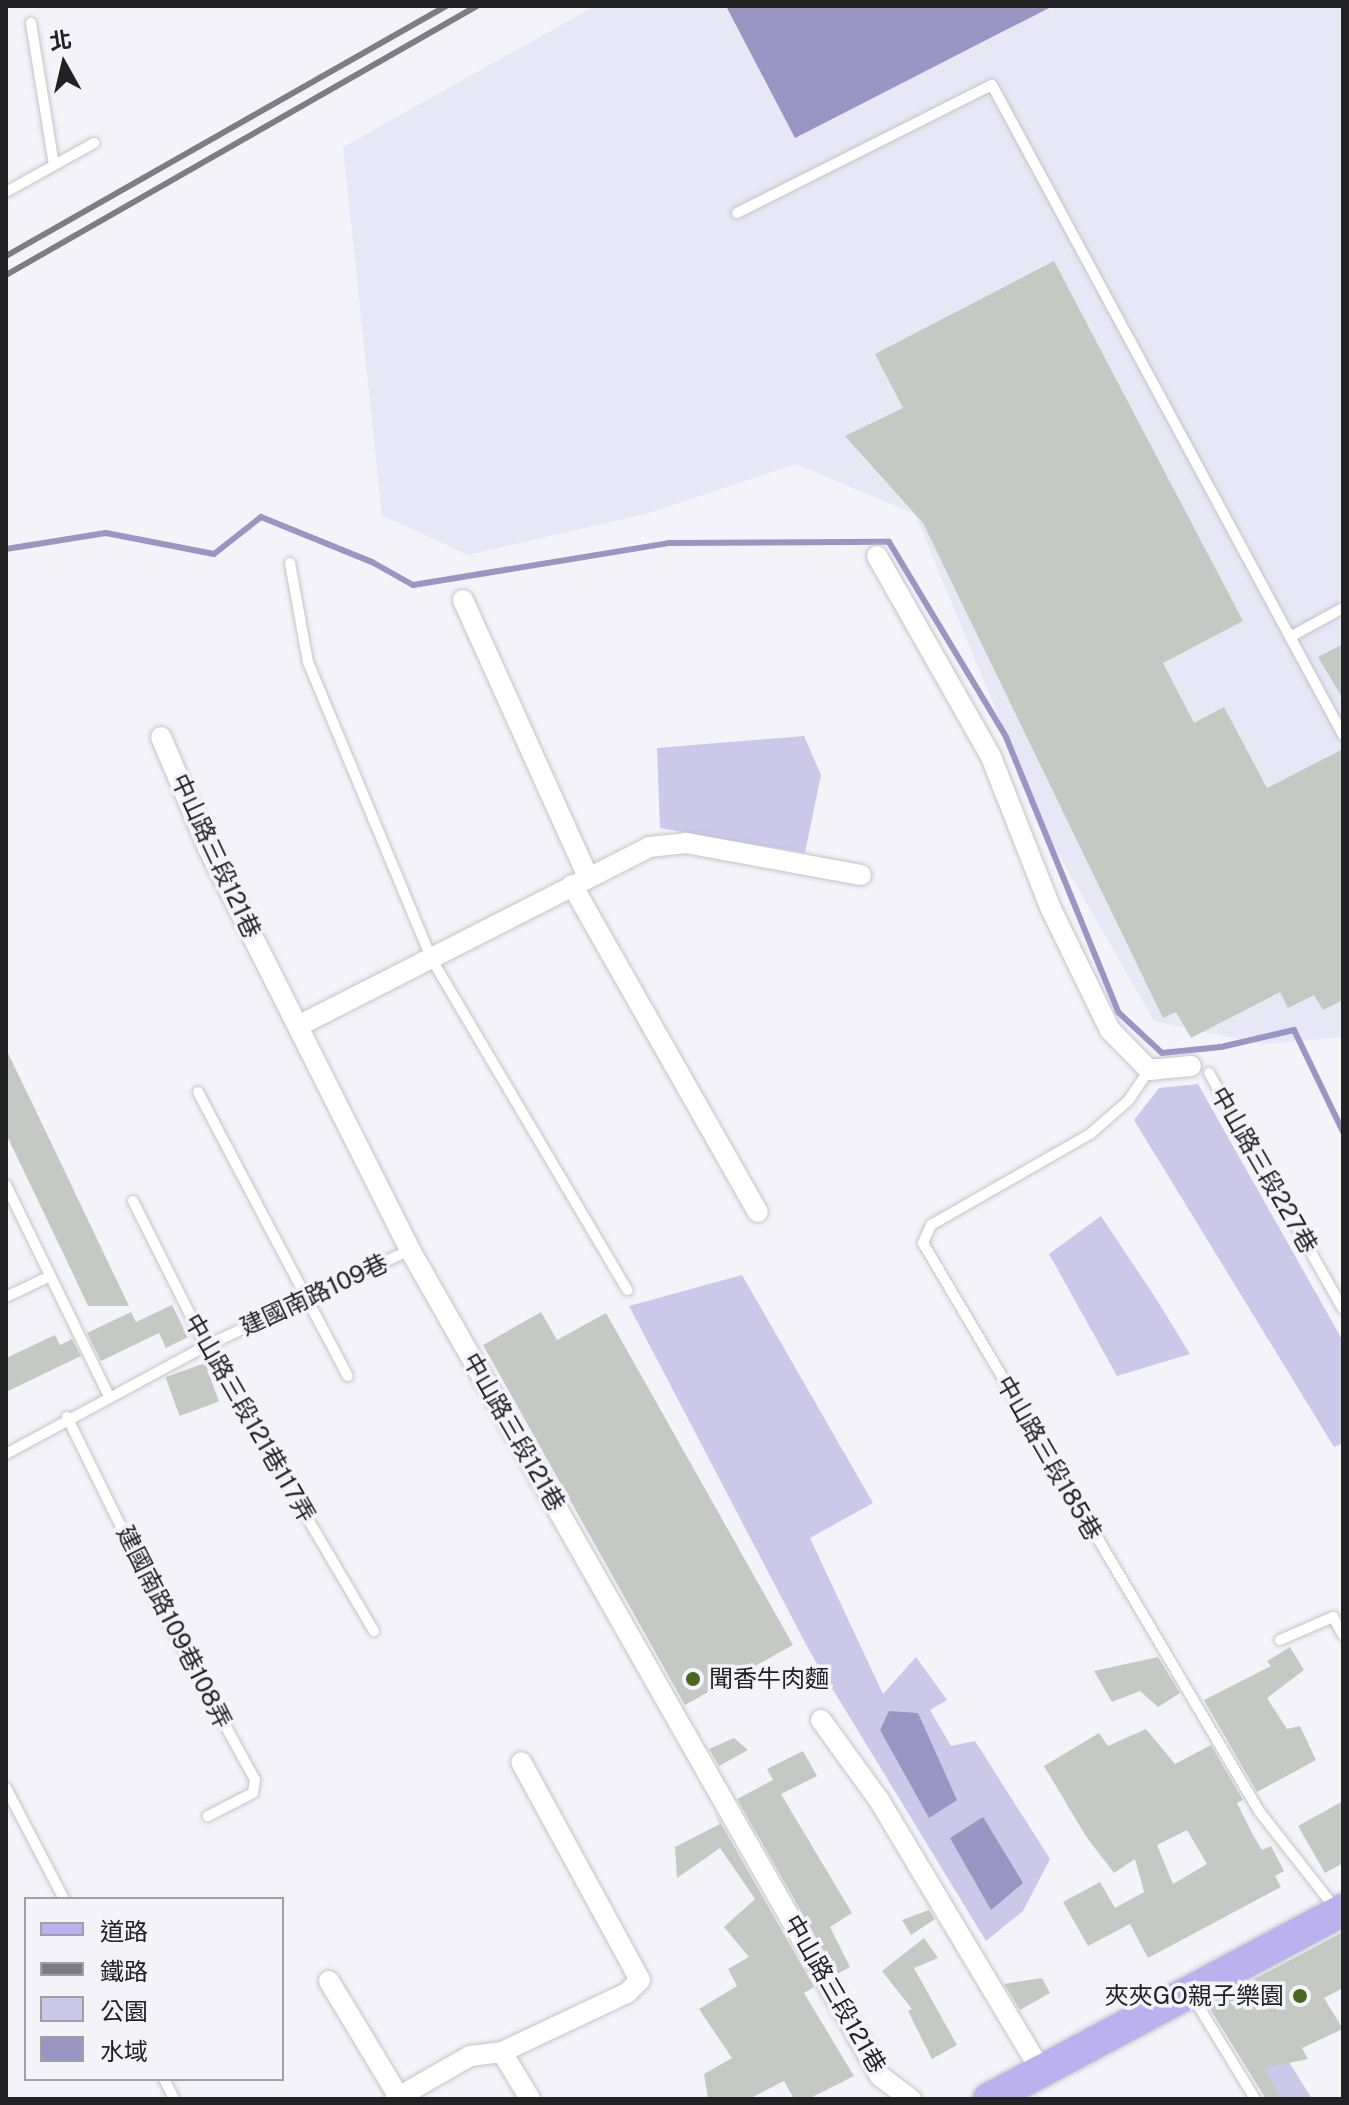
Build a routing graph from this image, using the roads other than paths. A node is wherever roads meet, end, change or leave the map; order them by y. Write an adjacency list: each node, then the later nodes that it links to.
1 (31, 23): 3 (lane)
2 (94, 143): 3 (lane)
3 (54, 165): 4 (lane)
4 (6, 192)
5 (737, 213): 10 (lane)
6 (877, 556): 17 (street)
7 (290, 563): 15 (lane)
8 (463, 600): 14 (street)
9 (1343, 608): 10 (lane)
10 (1290, 637): 11 (lane)
11 (1343, 735)
12 (161, 737): 16 (street, 中山路三段121巷)
13 (861, 875): 14 (street)
14 (580, 880): 15 (street); 22 (street)
15 (431, 958): 16 (street); 25 (lane)
16 (300, 1025): 23 (street, 中山路三段121巷)
17 (1149, 1070): 18 (street); 42 (lane, 中山路三段185巷)
18 (1200, 1070): 28 (lane, 中山路三段227巷)
19 (198, 1092): 27 (lane)
20 (6, 1185): 24 (lane)
21 (133, 1201): 29 (lane, 中山路三段121巷117弄)
22 (758, 1212)
23 (410, 1250): 27 (lane, 建國南路109巷); 51 (street, 中山路三段121巷)
24 (50, 1276): 26 (lane); 31 (lane)
25 (627, 1290)
26 (6, 1297)
27 (304, 1300): 29 (lane, 建國南路109巷); 30 (lane)
28 (1343, 1309)
29 (206, 1346): 31 (lane, 建國南路109巷); 34 (lane, 中山路三段121巷117弄)
30 (348, 1376)
31 (109, 1396): 32 (lane, 建國南路109巷)
32 (67, 1417): 33 (lane, 建國南路109巷); 40 (lane, 建國南路109巷108弄)
33 (6, 1454)
34 (374, 1631)
35 (1343, 1635): 36 (lane)
36 (1280, 1640)
37 (821, 1720): 46 (street)
38 (521, 1762): 45 (street)
39 (6, 1788): 41 (lane)
40 (208, 1816)
41 (63, 1897)
42 (1342, 1914): 44 (main road)
43 (329, 1981): 48 (street)
44 (1190, 1992): 46 (main road); 53 (lane)
45 (502, 2052): 48 (street); 50 (street)
46 (1041, 2071): 52 (main road)
47 (165, 2081): 49 (lane)
48 (397, 2098)
49 (174, 2099)
50 (530, 2099)
51 (911, 2099)
52 (989, 2099)
53 (1255, 2099)

